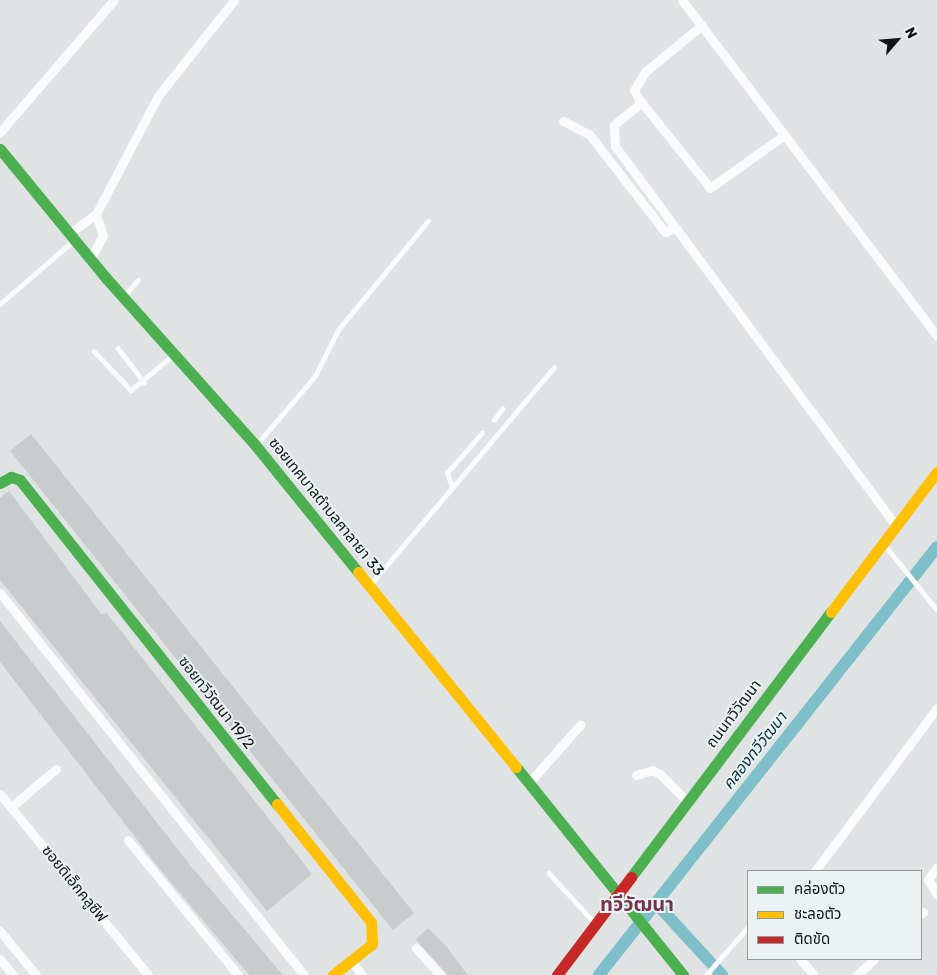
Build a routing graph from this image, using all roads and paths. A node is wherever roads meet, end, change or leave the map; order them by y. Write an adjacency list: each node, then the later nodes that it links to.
1 (114, 0): 7 (street)
2 (234, 0): 10 (street)
3 (682, 0): 4 (street)
4 (702, 25): 5 (street); 8 (street)
5 (642, 102): 8 (street); 12 (street)
6 (563, 121): 12 (street)
7 (0, 132)
8 (783, 136): 18 (street)
9 (0, 149): 13 (street, ซอยเทศบาลตำบลศาลายา 33)
10 (96, 214): 13 (street); 14 (street)
11 (428, 221): 27 (lane)
12 (675, 228): 31 (street)
13 (72, 237): 14 (street, ซอยเทศบาลตำบลศาลายา 33); 17 (lane)
14 (90, 259): 16 (street, ซอยเทศบาลตำบลศาลายา 33)
15 (138, 280): 16 (lane)
16 (124, 297): 21 (street, ซอยเทศบาลตำบลศาลายา 33)
17 (0, 304)
18 (937, 336)
19 (118, 348): 23 (lane)
20 (94, 350): 23 (lane)
21 (174, 354): 23 (lane); 27 (street, ซอยเทศบาลตำบลศาลายา 33)
22 (554, 367): 30 (lane)
23 (144, 382)
24 (502, 410): 25 (lane)
25 (494, 420)
26 (482, 432): 30 (lane)
27 (256, 446): 33 (street, ซอยเทศบาลตำบลศาลายา 33)
28 (937, 472): 31 (street, ถนนทวีวัฒนา)
29 (0, 483): 57 (street, ซอยทวีวัฒนา 19/2)
30 (452, 487): 33 (lane)
31 (895, 525): 32 (street, ถนนทวีวัฒนา)
32 (882, 541): 35 (lane); 42 (street, ถนนทวีวัฒนา)
33 (370, 585): 40 (street, ซอยเทศบาลตำบลศาลายา 33)
34 (0, 593): 62 (street)
35 (937, 610)
36 (937, 708): 46 (street)
37 (580, 725): 40 (street)
38 (56, 769): 43 (street)
39 (636, 775): 42 (street)
40 (528, 784): 48 (street, ซอยเทศบาลตำบลศาลายา 33)
41 (0, 794): 43 (street, ซอยดิเอ็กคลูซีฟ)
42 (687, 802): 48 (street, ถนนทวีวัฒนา)
43 (11, 807): 60 (street, ซอยดิเอ็กคลูซีฟ)
44 (128, 840): 61 (street)
45 (937, 867): 49 (street)
46 (816, 870)
47 (549, 873): 50 (lane)
48 (616, 894): 50 (street, ถนนทวีวัฒนา); 67 (street, ซอยเทศบาลตำบลศาลายา 33)
49 (937, 894)
50 (596, 924): 66 (street, ถนนทวีวัฒนา)
51 (747, 928): 68 (lane)
52 (0, 931): 59 (street)
53 (416, 948): 65 (street)
54 (0, 959): 58 (street)
55 (801, 960): 69 (street)
56 (873, 960): 70 (street)
57 (351, 962): 63 (street, ซอยทวีวัฒนา 19/2); 64 (street)
58 (13, 975)
59 (36, 975)
60 (148, 975)
61 (238, 975)
62 (304, 975)
63 (333, 975)
64 (362, 975)
65 (440, 975)
66 (557, 975)
67 (683, 975)
68 (706, 975)
69 (814, 975)
70 (857, 975)

